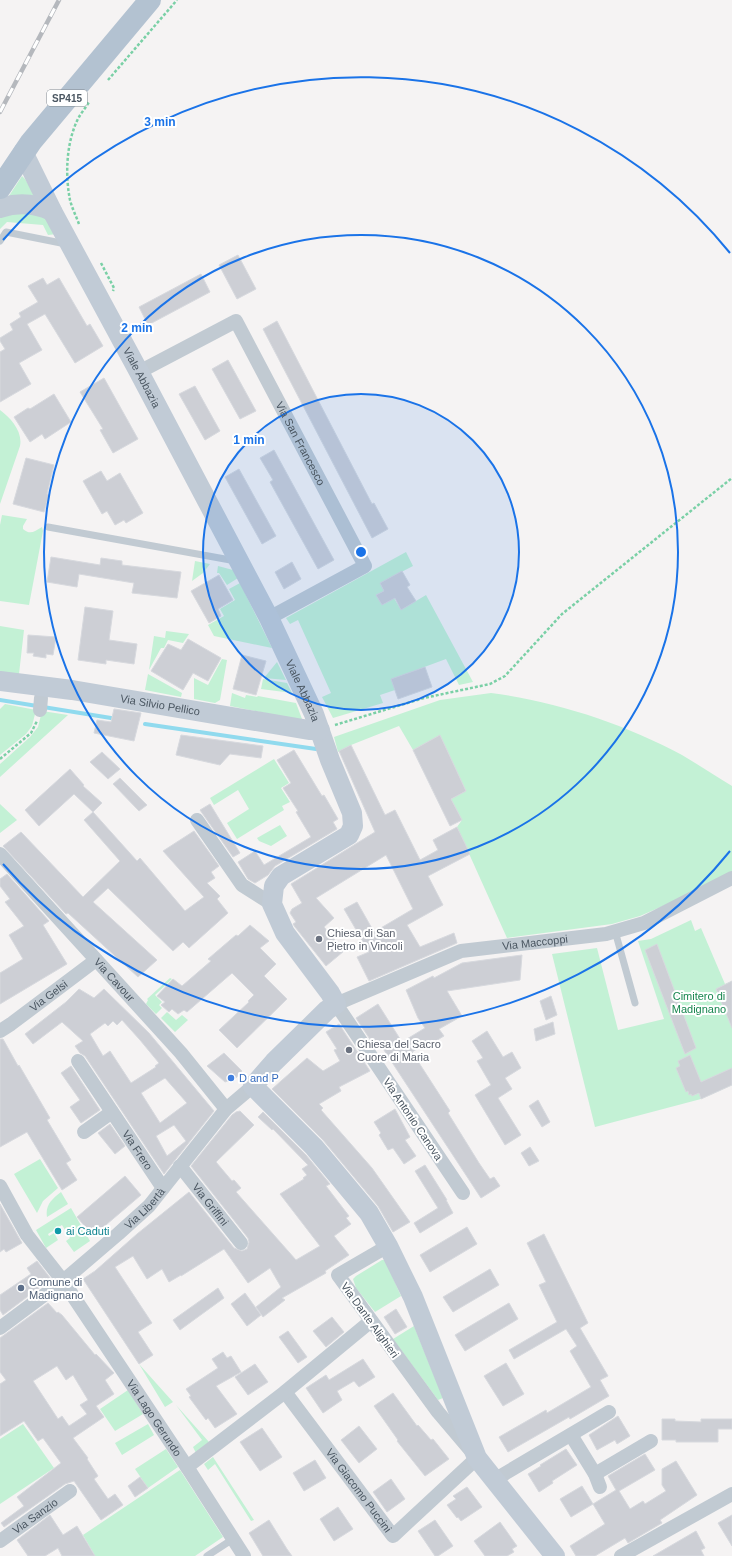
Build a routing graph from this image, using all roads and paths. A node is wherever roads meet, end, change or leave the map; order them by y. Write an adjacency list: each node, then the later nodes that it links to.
1 (150, 0): 5 (main road, SP415)
2 (177, 0): 3 (path)
3 (104, 84)
4 (90, 100): 9 (path)
5 (23, 152): 6 (main road, SP415); 8 (street, Viale Abbazia)
6 (0, 188)
7 (0, 208): 8 (street)
8 (52, 211): 9 (street, Viale Abbazia)
9 (76, 237): 10 (lane); 12 (street, Viale Abbazia)
10 (0, 242)
11 (100, 263): 12 (path)
12 (102, 304): 13 (street, Viale Abbazia)
13 (139, 372): 16 (street, Viale Abbazia); 17 (street, Via San Francesco)
14 (732, 478): 20 (path)
15 (48, 527): 16 (lane)
16 (238, 561): 17 (street, Viale Abbazia)
17 (268, 618): 20 (street, Viale Abbazia)
18 (0, 681): 20 (street, Via Silvio Pellico)
19 (40, 704): 21 (path)
20 (320, 730): 25 (street, Viale Abbazia)
21 (0, 759)
22 (197, 820): 25 (street)
23 (1, 857): 27 (street, Via Cavour)
24 (732, 878): 26 (street, Via Maccoppi)
25 (272, 904): 29 (street)
26 (615, 931): 28 (lane); 29 (street, Via Maccoppi)
27 (96, 960): 30 (street, Via Gelsi); 33 (street, Via Cavour)
28 (636, 1003)
29 (336, 1004): 32 (street); 39 (street, Via Antonio Canova)
30 (0, 1031)
31 (78, 1061): 34 (street, Via Frero)
32 (253, 1086): 33 (street, Via Libertà); 41 (street, Via Dante Alighieri)
33 (226, 1109): 36 (street, Via Libertà)
34 (112, 1112): 35 (street); 38 (street, Via Frero)
35 (84, 1132)
36 (180, 1166): 38 (street, Via Libertà); 40 (street, Via Griffini)
37 (0, 1186): 42 (street, Via Lago Gerundo)
38 (163, 1188): 42 (street, Via Libertà)
39 (463, 1193)
40 (241, 1243)
41 (388, 1246): 43 (street, Via Dante Alighieri); 46 (street, Via Dante Alighieri)
42 (62, 1281): 44 (street, Via Libertà); 52 (street, Via Lago Gerundo)
43 (371, 1321): 45 (street); 47 (street, Via Dante Alighieri)
44 (0, 1328)
45 (285, 1392): 51 (street, Via Giacomo Puccini); 52 (street)
46 (453, 1398): 47 (street); 51 (street, Via Dante Alighieri)
47 (438, 1412): 51 (street, Via Dante Alighieri)
48 (609, 1412): 49 (street)
49 (571, 1435): 50 (street); 53 (street)
50 (651, 1441)
51 (477, 1458): 53 (street, Via Dante Alighieri)
52 (187, 1468): 56 (street, Via Lago Gerundo)
53 (494, 1480): 60 (street, Via Dante Alighieri)
54 (70, 1491): 57 (street, Via Sanzio)
55 (732, 1494): 61 (street)
56 (233, 1539): 58 (lane); 59 (street, Via Lago Gerundo)
57 (0, 1541)
58 (207, 1556)
59 (244, 1556)
60 (556, 1556)
61 (621, 1556)

